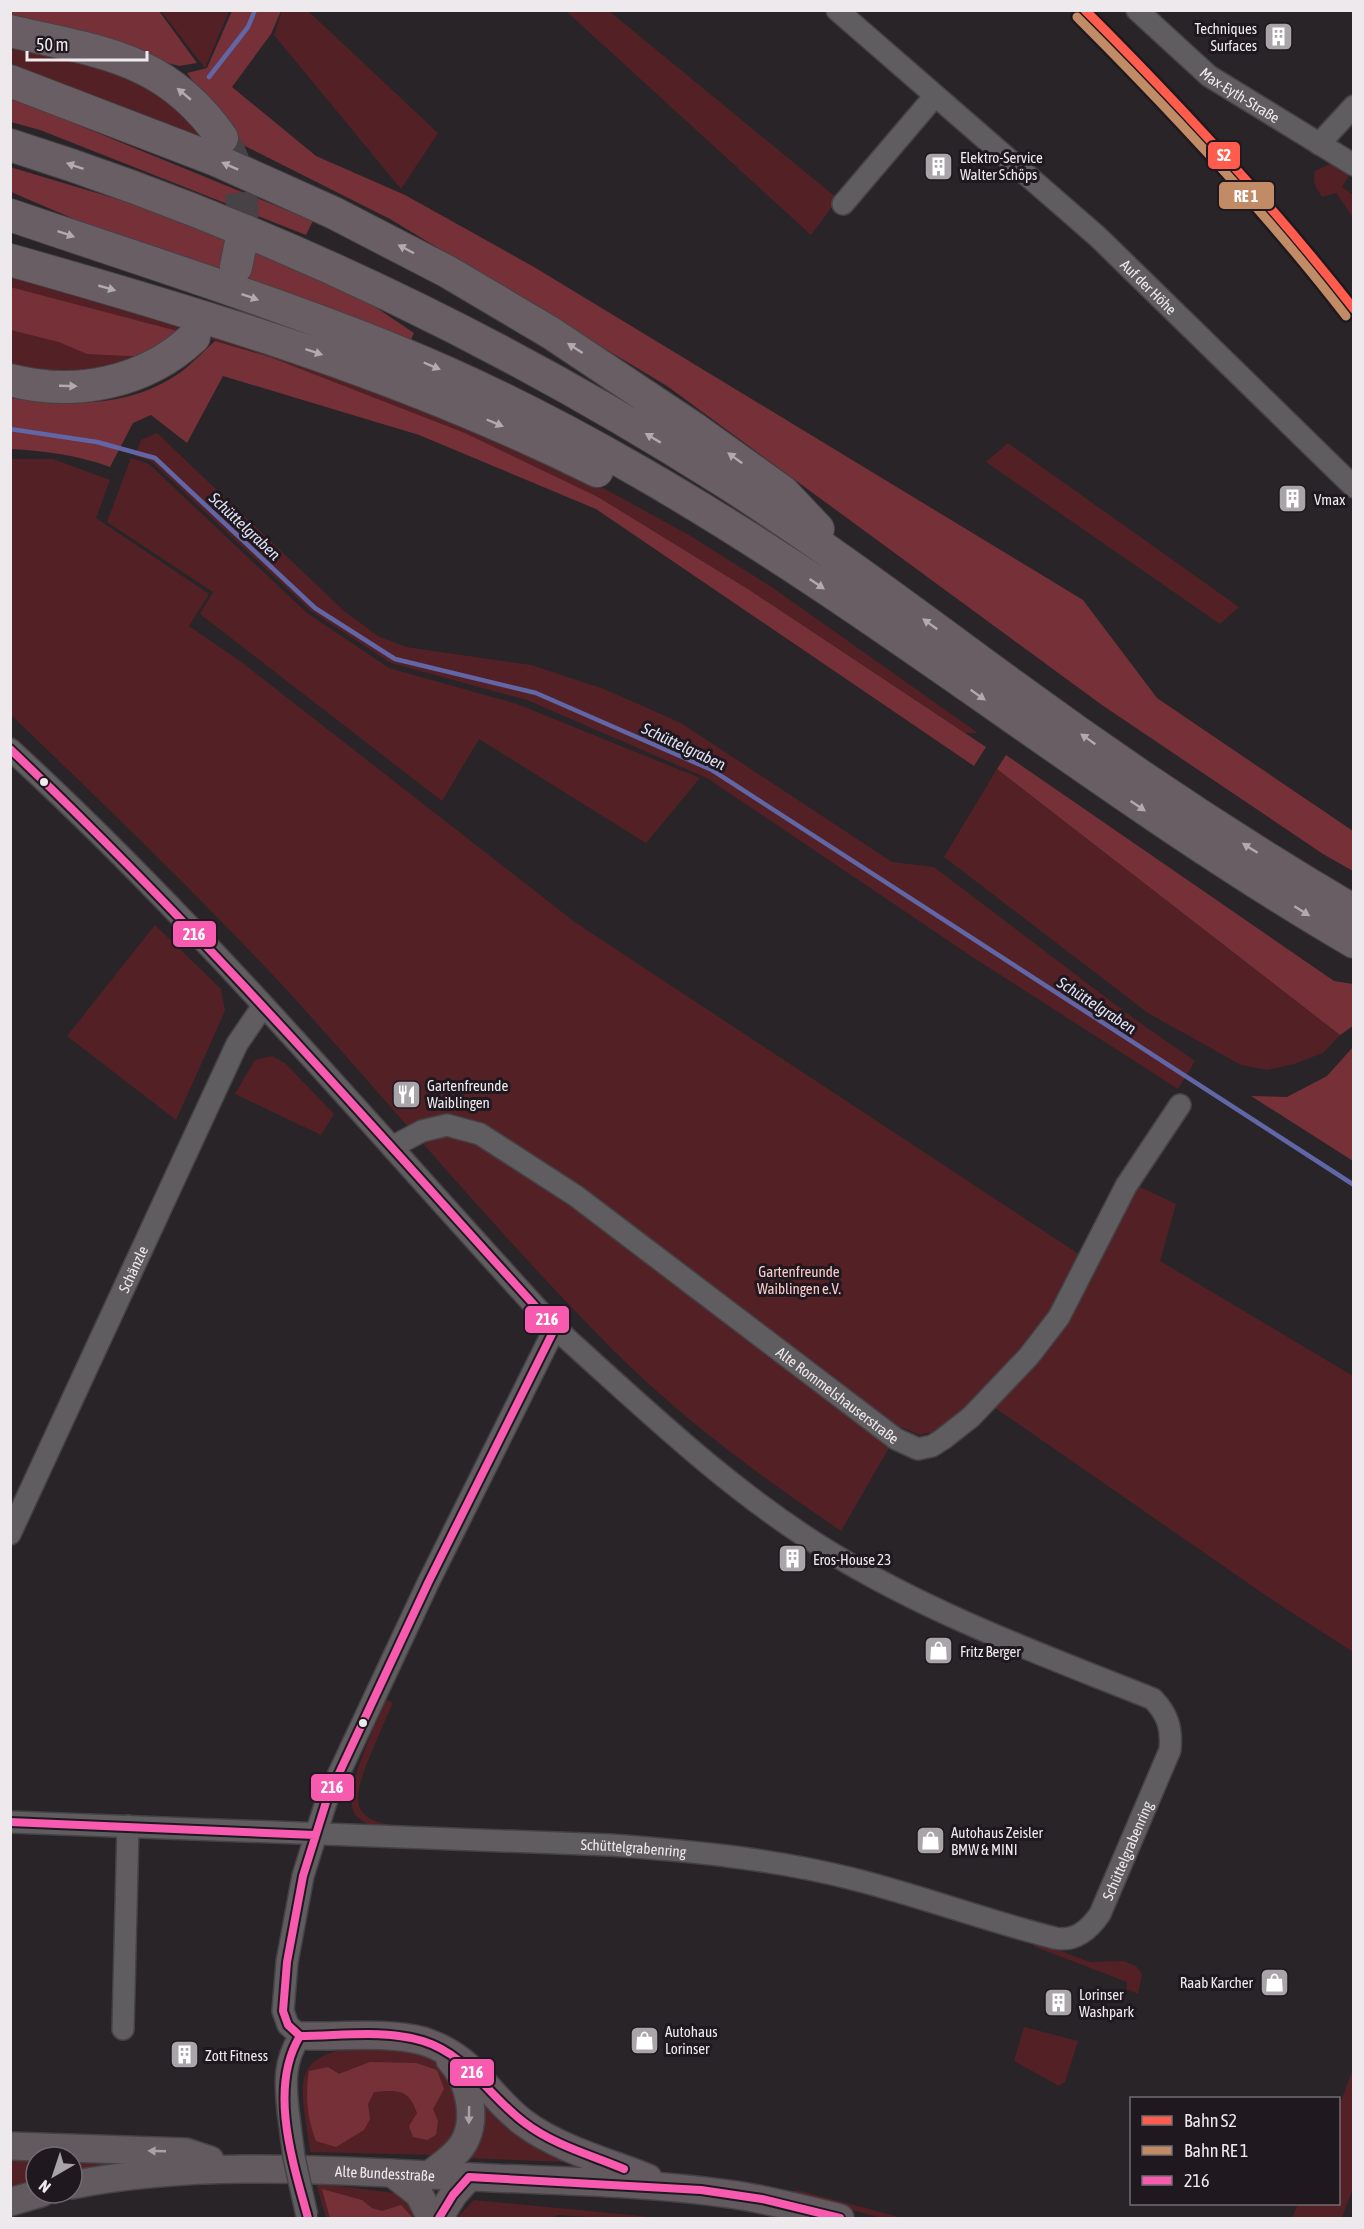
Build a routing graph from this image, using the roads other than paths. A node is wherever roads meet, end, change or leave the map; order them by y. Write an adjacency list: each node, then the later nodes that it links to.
1 (837, 10): 5 (street, Auf der Höhe)
2 (1137, 10): 8 (street, Max-Eyth-Straße)
3 (10, 31): 7 (highway, one-way to 3)
4 (10, 81): 18 (highway, one-way to 4)
5 (934, 97): 11 (street); 16 (street, Auf der Höhe)
6 (1353, 106): 8 (street)
7 (222, 138)
8 (1319, 144): 10 (street, Max-Eyth-Straße)
9 (10, 145): 18 (highway, one-way to 9)
10 (1353, 165)
11 (843, 204)
12 (10, 214): 17 (highway, one-way to 17)
13 (10, 261): 17 (highway, one-way to 17)
14 (194, 337): 15 (highway, one-way to 14)
15 (10, 380)
16 (1353, 487)
17 (769, 552): 21 (highway, one-way to 21)
18 (860, 573): 20 (highway, one-way to 18)
19 (10, 748): 22 (street, Schüttelgrabenring)
20 (1353, 911)
21 (1353, 942)
22 (263, 1006): 24 (street, Schüttelgrabenring); 26 (street, Schänzle)
23 (1180, 1105): 24 (street, Alte Rommelshauserstraße)
24 (392, 1147): 25 (street, Schüttelgrabenring)
25 (555, 1328): 29 (street); 29 (street, Schüttelgrabenring)
26 (10, 1533)
27 (10, 1822): 28 (street, Schüttelgrabenring)
28 (128, 1826): 29 (street, Schüttelgrabenring); 30 (street)
29 (315, 1835): 31 (street)
30 (123, 2029)
31 (300, 2036): 32 (main road); 40 (street, bridge)
32 (437, 2046): 36 (main road, one-way to 36); 39 (main road)
33 (10, 2146): 34 (main road, one-way to 33)
34 (234, 2169): 35 (main road, Alte Bundesstraße); 38 (main road, Alte Bundesstraße)
35 (392, 2173): 36 (main road, Alte Bundesstraße); 41 (main road)
36 (429, 2175): 37 (main road, Alte Bundesstraße)
37 (469, 2177): 39 (main road, Alte Bundesstraße); 42 (main road)
38 (84, 2183)
39 (672, 2188): 43 (main road, Alte Bundesstraße)
40 (308, 2217)
41 (431, 2218)
42 (439, 2218)
43 (840, 2218)

